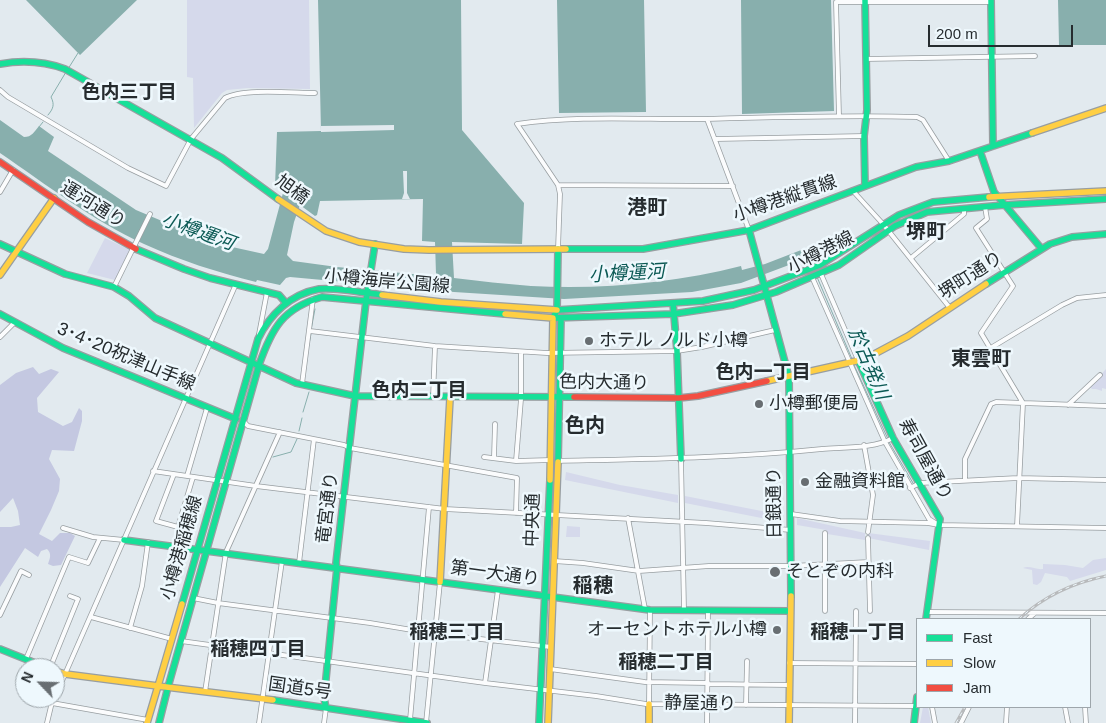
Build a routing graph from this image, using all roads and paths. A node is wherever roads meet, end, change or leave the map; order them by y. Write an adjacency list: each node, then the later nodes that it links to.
1 (836, 1): 3 (street); 11 (street)
2 (991, 1): 3 (street); 4 (main road)
3 (865, 2): 6 (main road)
4 (992, 56): 5 (street); 6 (street); 17 (main road)
5 (1035, 56)
6 (866, 59): 12 (main road)
7 (0, 64): 15 (main road, 旭橋)
8 (0, 90): 15 (street)
9 (315, 94): 15 (street)
10 (1106, 108): 17 (main road, 小樽港縦貫線)
11 (839, 116): 12 (street); 13 (street)
12 (866, 116): 14 (main road); 19 (street)
13 (707, 118): 16 (street); 22 (street)
14 (864, 136): 16 (street); 24 (main road)
15 (190, 139): 40 (main road, 旭橋)
16 (716, 139): 23 (street)
17 (993, 146): 18 (main road, 小樽港縦貫線)
18 (980, 151): 19 (main road, 小樽港縦貫線); 28 (main road)
19 (949, 160): 24 (main road, 小樽港縦貫線)
20 (0, 162): 21 (main road, 運河通り)
21 (13, 170): 27 (street); 29 (main road, 運河通り)
22 (558, 186): 23 (street); 43 (street)
23 (733, 186): 36 (street)
24 (865, 186): 25 (main road, 小樽港縦貫線)
25 (853, 191): 35 (street); 36 (main road, 小樽港縦貫線)
26 (1106, 191): 28 (main road, 小樽港線)
27 (0, 192)
28 (998, 197): 31 (main road); 35 (main road, 小樽港線)
29 (54, 198): 41 (main road, 運河通り); 44 (main road)
30 (1106, 199): 31 (main road, 小樽港線)
31 (1004, 205): 32 (main road, 小樽港線); 42 (main road)
32 (984, 206): 33 (main road, 小樽港線); 46 (street)
33 (964, 208): 37 (main road, 小樽港線); 45 (street)
34 (149, 216): 41 (street)
35 (884, 224): 37 (street); 51 (main road, 小樽港線)
36 (749, 230): 43 (main road, 小樽港縦貫線); 51 (main road, 日銀通り)
37 (888, 231): 45 (street); 47 (main road, 小樽港線)
38 (1106, 234): 42 (main road, 堺町通り)
39 (0, 244): 44 (main road, 色内大通り)
40 (375, 244): 43 (main road, 小樽港縦貫線); 54 (main road, 竜宮通り)
41 (135, 248): 50 (main road, 運河通り); 52 (street)
42 (1041, 248): 46 (main road, 堺町通り)
43 (558, 249): 62 (main road)
44 (16, 252): 48 (main road); 52 (main road, 色内大通り)
45 (911, 258): 61 (street)
46 (1005, 272): 61 (main road, 堺町通り); 75 (street)
47 (821, 274): 49 (main road, 小樽港線); 80 (street, 寿司屋通り)
48 (0, 275)
49 (812, 277): 55 (main road, 小樽港線); 80 (street, 寿司屋通り)
50 (236, 284): 53 (main road, 運河通り); 73 (street)
51 (764, 286): 55 (main road, 日銀通り); 60 (main road, 小樽港線)
52 (114, 287): 73 (main road, 色内大通り)
53 (267, 292): 59 (main road, 運河通り); 72 (street)
54 (367, 293): 58 (main road, 竜宮通り); 59 (main road, 小樽海岸公園線); 62 (main road, 小樽海岸公園線)
55 (766, 295): 64 (main road, 小樽港線); 68 (main road, 日銀通り)
56 (1106, 295): 75 (street)
57 (313, 299): 58 (main road, 小樽海岸公園線); 69 (street); 82 (main road, 小樽海岸公園線)
58 (366, 301): 65 (main road, 小樽海岸公園線); 71 (main road, 竜宮通り)
59 (286, 303): 72 (main road, 小樽海岸公園線)
60 (673, 303): 62 (main road, 小樽港線); 64 (main road)
61 (950, 308): 80 (main road, 堺町通り)
62 (557, 310): 65 (main road); 66 (main road)
63 (0, 314): 67 (main road, 3･4･20祝津山手線)
64 (673, 314): 66 (main road, 小樽港線); 76 (main road)
65 (553, 318): 66 (main road, 小樽港線); 78 (main road, 中央通)
66 (561, 318): 79 (main road, 中央通)
67 (15, 322): 70 (street); 93 (main road, 3･4･20祝津山手線)
68 (775, 330): 76 (street); 84 (main road, 日銀通り)
69 (310, 331): 71 (street); 85 (street)
70 (0, 337)
71 (362, 338): 74 (street); 86 (main road, 竜宮通り)
72 (258, 339): 81 (main road, 小樽海岸公園線)
73 (210, 344): 81 (main road, 色内大通り); 93 (street)
74 (436, 346): 77 (street); 88 (street)
75 (989, 349): 94 (street)
76 (677, 350): 79 (street); 92 (main road)
77 (521, 352): 78 (street); 87 (street)
78 (553, 353): 79 (street); 89 (main road, 中央通)
79 (560, 353): 90 (main road, 中央通)
80 (854, 361): 84 (main road, 色内大通り); 102 (main road, 寿司屋通り); 104 (street, 寿司屋通り)
81 (252, 362): 82 (main road, 色内大通り); 98 (main road, 小樽海岸公園線)
82 (259, 365): 85 (main road, 色内大通り); 99 (main road, 小樽海岸公園線)
83 (1100, 375): 95 (street)
84 (789, 377): 92 (main road, 色内大通り); 107 (main road, 日銀通り)
85 (302, 384): 86 (main road, 色内大通り)
86 (355, 396): 88 (main road, 色内大通り); 106 (main road, 竜宮通り)
87 (521, 396): 89 (main road, 色内大通り); 91 (main road, 色内大通り); 112 (street)
88 (433, 397): 91 (main road, 色内大通り)
89 (552, 397): 90 (main road, 色内大通り); 111 (main road, 中央通)
90 (560, 397): 92 (main road, 色内大通り); 113 (main road, 中央通)
91 (450, 398): 114 (main road)
92 (679, 398): 110 (main road)
93 (185, 399): 97 (main road, 3･4･20祝津山手線); 115 (street)
94 (1023, 403): 95 (street); 119 (street); 121 (street)
95 (1068, 405): 96 (street)
96 (1106, 406)
97 (207, 408): 98 (main road, 3･4･20祝津山手線); 117 (street)
98 (234, 418): 99 (main road, 3･4･20祝津山手線); 120 (main road, 小樽港稲穂線)
99 (243, 421): 101 (street); 123 (main road, 小樽港稲穂線)
100 (495, 424): 109 (street)
101 (280, 432): 103 (street); 124 (street)
102 (893, 438): 104 (street); 125 (main road, 寿司屋通り)
103 (314, 439): 106 (street); 126 (street)
104 (885, 442): 105 (street); 125 (street, 寿司屋通り)
105 (864, 445): 107 (street); 135 (street)
106 (350, 448): 114 (street); 127 (main road, 竜宮通り)
107 (790, 453): 110 (street); 131 (main road, 日銀通り)
108 (484, 457): 109 (street)
109 (494, 457): 112 (street)
110 (681, 459): 113 (street); 136 (street)
111 (551, 460): 112 (street); 113 (street); 132 (main road, 中央通)
112 (516, 461)
113 (559, 461): 133 (main road, 中央通)
114 (447, 466): 129 (main road); 130 (street)
115 (153, 471): 116 (street); 146 (street)
116 (174, 474): 117 (street); 118 (street)
117 (187, 476): 118 (street)
118 (193, 477): 120 (street)
119 (1018, 478): 121 (street); 122 (street); 138 (street)
120 (217, 480): 123 (street); 148 (main road, 小樽港稲穂線)
121 (965, 480): 125 (street)
122 (1106, 480)
123 (226, 482): 124 (street); 149 (main road, 小樽港稲穂線)
124 (256, 486): 126 (street); 150 (street)
125 (915, 486): 137 (street, 寿司屋通り); 137 (main road, 寿司屋通り)
126 (308, 492): 127 (street); 154 (street)
127 (345, 496): 128 (street); 157 (main road, 竜宮通り)
128 (429, 507): 129 (street); 161 (street)
129 (445, 509): 130 (street); 162 (main road)
130 (516, 513): 132 (street)
131 (791, 514): 135 (street); 141 (main road, 日銀通り)
132 (549, 515): 133 (street); 165 (main road, 中央通)
133 (556, 515): 134 (street); 152 (main road, 中央通)
134 (628, 518): 136 (street); 159 (street)
135 (868, 521): 137 (street); 142 (street)
136 (682, 522): 141 (street); 158 (street)
137 (939, 525): 138 (street); 177 (main road, 寿司屋通り)
138 (1017, 526): 140 (street)
139 (63, 528): 144 (street)
140 (1106, 528)
141 (791, 530): 156 (main road, 日銀通り)
142 (868, 532)
143 (825, 533): 155 (street)
144 (100, 538): 146 (street); 203 (street)
145 (868, 538): 153 (street)
146 (124, 540): 147 (main road, 第一大通り); 184 (street)
147 (148, 542): 148 (main road, 第一大通り); 191 (street)
148 (198, 548): 149 (main road, 第一大通り); 194 (main road, 小樽港稲穂線)
149 (206, 550): 150 (main road, 第一大通り); 167 (main road, 小樽港稲穂線)
150 (226, 552): 151 (main road, 第一大通り); 168 (street)
151 (282, 561): 154 (main road, 第一大通り); 169 (street)
152 (554, 561): 159 (street); 166 (main road, 中央通)
153 (868, 562): 155 (street); 176 (street)
154 (299, 563): 157 (main road, 第一大通り)
155 (825, 564): 156 (street); 174 (street)
156 (791, 566): 158 (street); 173 (main road, 日銀通り)
157 (337, 568): 161 (main road, 第一大通り); 185 (main road, 竜宮通り)
158 (684, 569): 159 (street); 171 (street)
159 (639, 570): 170 (street)
160 (29, 575): 183 (street)
161 (423, 580): 162 (main road, 第一大通り); 192 (street)
162 (440, 582): 163 (main road, 第一大通り); 193 (street)
163 (498, 590): 165 (main road, 第一大通り); 195 (street)
164 (70, 596): 204 (street)
165 (545, 596): 166 (main road, 第一大通り); 198 (main road, 中央通)
166 (553, 597): 170 (main road, 第一大通り); 199 (main road, 中央通)
167 (193, 598): 168 (street); 196 (main road, 小樽港稲穂線)
168 (218, 603): 169 (street); 197 (street)
169 (275, 610): 185 (street); 201 (street)
170 (648, 610): 171 (main road, 第一大通り); 214 (street)
171 (684, 610): 172 (main road, 第一大通り)
172 (708, 610): 173 (main road, 第一大通り); 216 (street)
173 (790, 611): 207 (main road, 日銀通り)
174 (825, 611)
175 (856, 611): 208 (street)
176 (870, 611)
177 (927, 612): 178 (street); 186 (main road, 寿司屋通り)
178 (1010, 612): 179 (street); 187 (street)
179 (1035, 613): 180 (street); 188 (street)
180 (1051, 613): 181 (street); 189 (street)
181 (1081, 613): 182 (street); 190 (street)
182 (1106, 613)
183 (0, 615)
184 (91, 616): 191 (street); 211 (street)
185 (333, 618): 192 (street); 206 (main road, 竜宮通り)
186 (926, 618)
187 (1010, 618)
188 (1029, 618)
189 (1051, 618)
190 (1081, 618)
191 (130, 628): 194 (street)
192 (418, 630): 193 (street); 212 (street)
193 (436, 634): 195 (street); 213 (street)
194 (172, 639): 219 (main road, 小樽港稲穂線)
195 (491, 640): 198 (street); 215 (street)
196 (181, 641): 197 (street, 静屋通り); 220 (main road, 小樽港稲穂線)
197 (213, 646): 201 (street, 静屋通り); 223 (street)
198 (542, 646): 199 (street); 221 (main road, 中央通)
199 (551, 647): 210 (main road, 中央通)
200 (0, 649): 202 (main road)
201 (269, 654): 206 (street, 静屋通り); 224 (street)
202 (23, 658)
203 (26, 658)
204 (53, 658)
205 (747, 661): 217 (street)
206 (329, 662): 212 (street, 静屋通り); 233 (main road, 竜宮通り)
207 (789, 663): 208 (street); 218 (main road, 日銀通り)
208 (855, 663): 209 (street); 230 (street)
209 (916, 664)
210 (550, 669): 214 (street); 222 (main road, 中央通)
211 (65, 674): 219 (main road, 国道5号)
212 (415, 674): 213 (street, 静屋通り); 239 (street)
213 (431, 676): 215 (street, 静屋通り); 245 (street)
214 (649, 682): 216 (street); 226 (street)
215 (485, 683): 221 (street, 静屋通り)
216 (708, 683): 217 (street); 227 (street)
217 (746, 684): 218 (street); 228 (street)
218 (789, 685): 229 (main road, 日銀通り)
219 (158, 686): 220 (main road, 国道5号); 240 (main road)
220 (168, 687): 223 (main road, 国道5号); 242 (main road)
221 (540, 689): 222 (street, 静屋通り); 246 (main road, 中央通)
222 (550, 690): 226 (street, 静屋通り); 247 (main road, 中央通)
223 (205, 692): 224 (main road, 国道5号)
224 (263, 698): 233 (main road, 国道5号); 243 (street)
225 (65, 702): 240 (street)
226 (649, 704): 227 (street, 静屋通り); 248 (main road)
227 (708, 705): 228 (street, 静屋通り); 249 (street)
228 (746, 705): 229 (street, 静屋通り)
229 (789, 705): 230 (street, 静屋通り); 250 (main road, 日銀通り)
230 (855, 706): 231 (street, 静屋通り); 251 (street)
231 (916, 706): 252 (main road)
232 (51, 708): 241 (street)
233 (326, 708): 239 (main road, 国道5号); 244 (street)
234 (932, 708): 253 (street)
235 (968, 708): 254 (street)
236 (1007, 708): 255 (street)
237 (1065, 708): 256 (street)
238 (1085, 708): 257 (street)
239 (410, 720): 245 (main road, 国道5号)
240 (148, 721)
241 (47, 723)
242 (159, 723)
243 (259, 723)
244 (324, 723)
245 (427, 723)
246 (539, 723)
247 (548, 723)
248 (649, 723)
249 (707, 723)
250 (789, 723)
251 (855, 723)
252 (914, 723)
253 (935, 723)
254 (961, 723)
255 (1006, 723)
256 (1068, 723)
257 (1086, 723)

